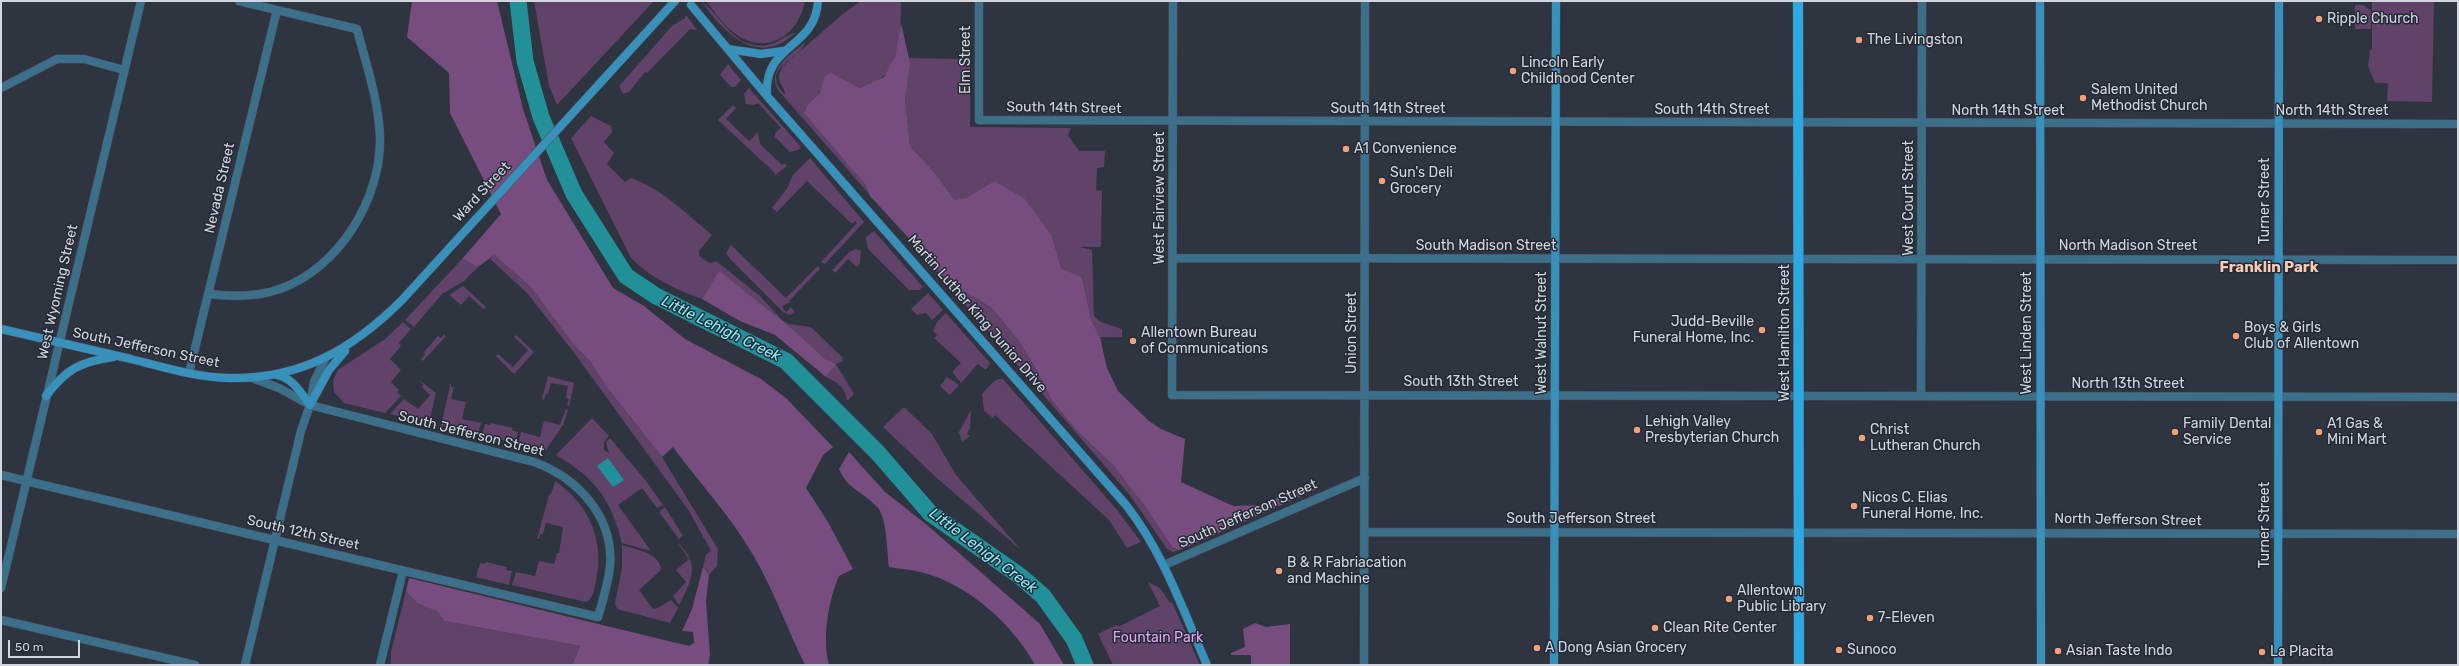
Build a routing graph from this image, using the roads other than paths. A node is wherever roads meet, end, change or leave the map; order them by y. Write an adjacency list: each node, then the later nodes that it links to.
1 (141, 1): 21 (street, West Wyoming Street)
2 (239, 1): 16 (street)
3 (669, 1): 17 (main road)
4 (675, 1): 17 (main road, Ward Street)
5 (812, 1): 18 (main road)
6 (818, 1): 18 (main road)
7 (979, 1): 24 (street, Elm Street)
8 (1173, 1): 25 (street, West Fairview Street)
9 (1365, 1): 26 (street, Union Street)
10 (1556, 1): 27 (main road, West Walnut Street)
11 (1798, 1): 29 (main road, West Hamilton Street)
12 (1922, 1): 28 (street, West Court Street)
13 (2040, 1): 30 (main road, West Linden Street)
14 (2279, 1): 31 (main road, Turner Street)
15 (691, 5): 19 (main road, Martin Luther King Junior Drive)
16 (277, 10): 41 (street, Nevada Street); 41 (street)
17 (657, 22): 43 (main road, Ward Street)
18 (802, 37): 20 (main road)
19 (728, 50): 20 (main road); 23 (main road, Martin Luther King Junior Drive)
20 (786, 51): 23 (main road)
21 (124, 70): 22 (street); 44 (street, West Wyoming Street)
22 (1, 88)
23 (767, 96): 71 (main road, Martin Luther King Junior Drive)
24 (979, 120): 25 (street, South 14th Street)
25 (1173, 121): 26 (street, South 14th Street); 33 (street, West Fairview Street)
26 (1365, 122): 27 (street, South 14th Street); 34 (street, Union Street)
27 (1556, 123): 29 (street, South 14th Street); 35 (main road, West Walnut Street)
28 (1922, 123): 29 (street, North 14th Street); 30 (street, North 14th Street); 37 (street, West Court Street)
29 (1798, 124): 36 (main road, West Hamilton Street)
30 (2040, 124): 31 (street, North 14th Street); 38 (main road, West Linden Street)
31 (2278, 124): 32 (street, North 14th Street); 39 (main road, Turner Street)
32 (2458, 124)
33 (1173, 258): 34 (street, South Madison Street); 51 (street, West Fairview Street)
34 (1365, 259): 35 (street, South Madison Street); 52 (street, Union Street)
35 (1555, 259): 36 (street, South Madison Street); 53 (main road, West Walnut Street)
36 (1799, 259): 37 (street, North Madison Street); 55 (main road, West Hamilton Street)
37 (1922, 259): 38 (street, North Madison Street); 56 (street, West Court Street)
38 (2040, 259): 39 (street, North Madison Street); 57 (main road, West Linden Street)
39 (2278, 260): 40 (street, North Madison Street); 58 (main road, Turner Street)
40 (2458, 260)
41 (209, 294): 48 (street, Nevada Street)
42 (1, 329): 44 (main road, South Jefferson Street)
43 (356, 341): 46 (main road, Ward Street); 60 (main road)
44 (59, 342): 45 (main road, South Jefferson Street); 54 (street, West Wyoming Street)
45 (119, 356): 48 (main road, South Jefferson Street); 54 (main road)
46 (326, 357): 47 (main road, Ward Street); 60 (street)
47 (287, 372): 49 (main road, South Jefferson Street)
48 (189, 373): 50 (main road, South Jefferson Street)
49 (272, 374): 50 (main road, South Jefferson Street); 60 (main road)
50 (245, 377): 60 (street, South Jefferson Street)
51 (1172, 395): 52 (street, South 13th Street)
52 (1365, 395): 53 (street, South 13th Street); 62 (street, Union Street)
53 (1555, 395): 55 (street, South 13th Street); 65 (main road, West Walnut Street)
54 (46, 396): 63 (street, West Wyoming Street)
55 (1798, 396): 56 (street, North 13th Street); 67 (main road, West Hamilton Street)
56 (1922, 396): 57 (street, North 13th Street)
57 (2040, 396): 58 (street, North 13th Street); 66 (main road, West Linden Street)
58 (2278, 397): 59 (street, North 13th Street); 68 (main road, Turner Street)
59 (2458, 397)
60 (310, 405): 70 (street); 74 (street, South Jefferson Street)
61 (1, 475): 63 (street, South 12th Street)
62 (1365, 478): 64 (street, Union Street); 71 (street, South Jefferson Street)
63 (26, 481): 70 (street, South 12th Street); 73 (street, West Wyoming Street)
64 (1365, 532): 65 (street, South Jefferson Street); 80 (street, Union Street)
65 (1554, 532): 67 (street, South Jefferson Street); 81 (main road, West Walnut Street)
66 (2040, 532): 67 (street, North Jefferson Street); 68 (street, North Jefferson Street); 83 (main road, West Linden Street)
67 (1798, 533): 82 (main road, West Hamilton Street)
68 (2278, 534): 69 (street, North Jefferson Street); 84 (main road, Turner Street)
69 (2458, 534)
70 (275, 540): 72 (street, South 12th Street); 77 (street)
71 (1164, 566): 79 (main road, Martin Luther King Junior Drive)
72 (403, 571): 74 (street, South 12th Street); 78 (street)
73 (1, 588)
74 (598, 617)
75 (1, 620): 76 (street)
76 (195, 665)
77 (245, 665)
78 (380, 665)
79 (1207, 665)
80 (1364, 665)
81 (1554, 665)
82 (1799, 665)
83 (2041, 665)
84 (2278, 665)

